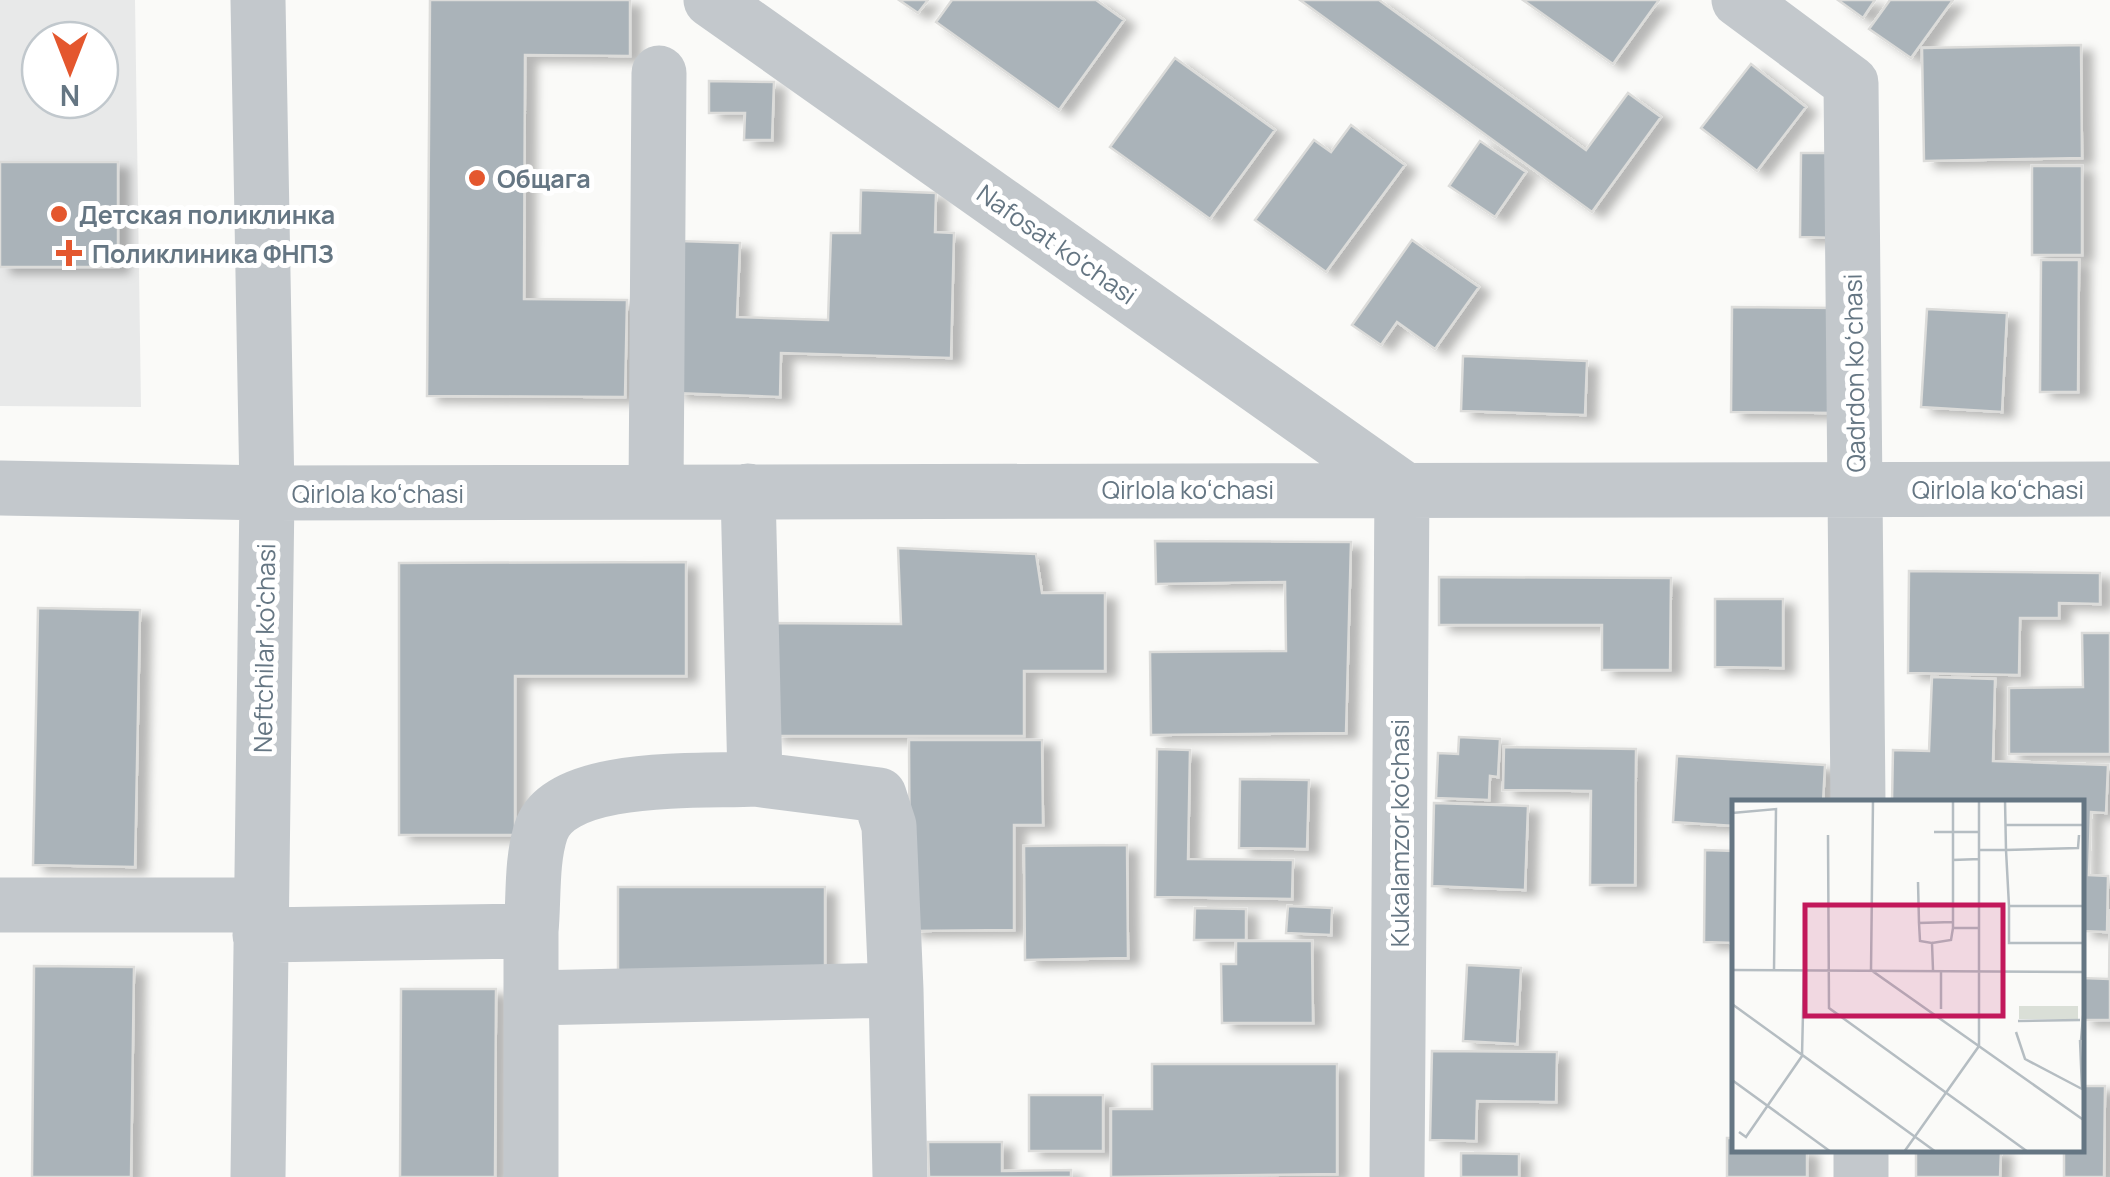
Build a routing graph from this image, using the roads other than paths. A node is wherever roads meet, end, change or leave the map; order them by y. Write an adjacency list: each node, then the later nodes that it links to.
1 (258, 0): 11 (street, Neftchilar ko'chasi)
2 (711, 0): 6 (street, Nafosat ko'chasi)
3 (1740, 0): 7 (street, Qadrdon koʻchasi)
4 (659, 74): 9 (street)
5 (0, 488): 11 (street, Qirlola koʻchasi)
6 (1402, 488): 7 (street, Qirlola koʻchasi); 10 (street, Qirlola koʻchasi); 23 (street, Kukalamzor ko'chasi)
7 (1855, 489): 8 (street, Qirlola koʻchasi); 13 (street, Qadrdon koʻchasi)
8 (2110, 489)
9 (656, 492): 10 (street, Qirlola koʻchasi); 11 (street, Qirlola koʻchasi)
10 (748, 492): 12 (street)
11 (266, 493): 15 (street, Neftchilar ko'chasi)
12 (755, 779): 16 (street); 17 (street)
13 (1858, 800)
14 (0, 905): 15 (street)
15 (260, 920): 16 (street); 20 (street, Neftchilar ko'chasi)
16 (530, 931): 18 (street)
17 (896, 990): 18 (street); 22 (street)
18 (531, 998): 21 (street)
19 (1860, 1152): 24 (street)
20 (258, 1177)
21 (530, 1177)
22 (900, 1177)
23 (1397, 1177)
24 (1861, 1177)

